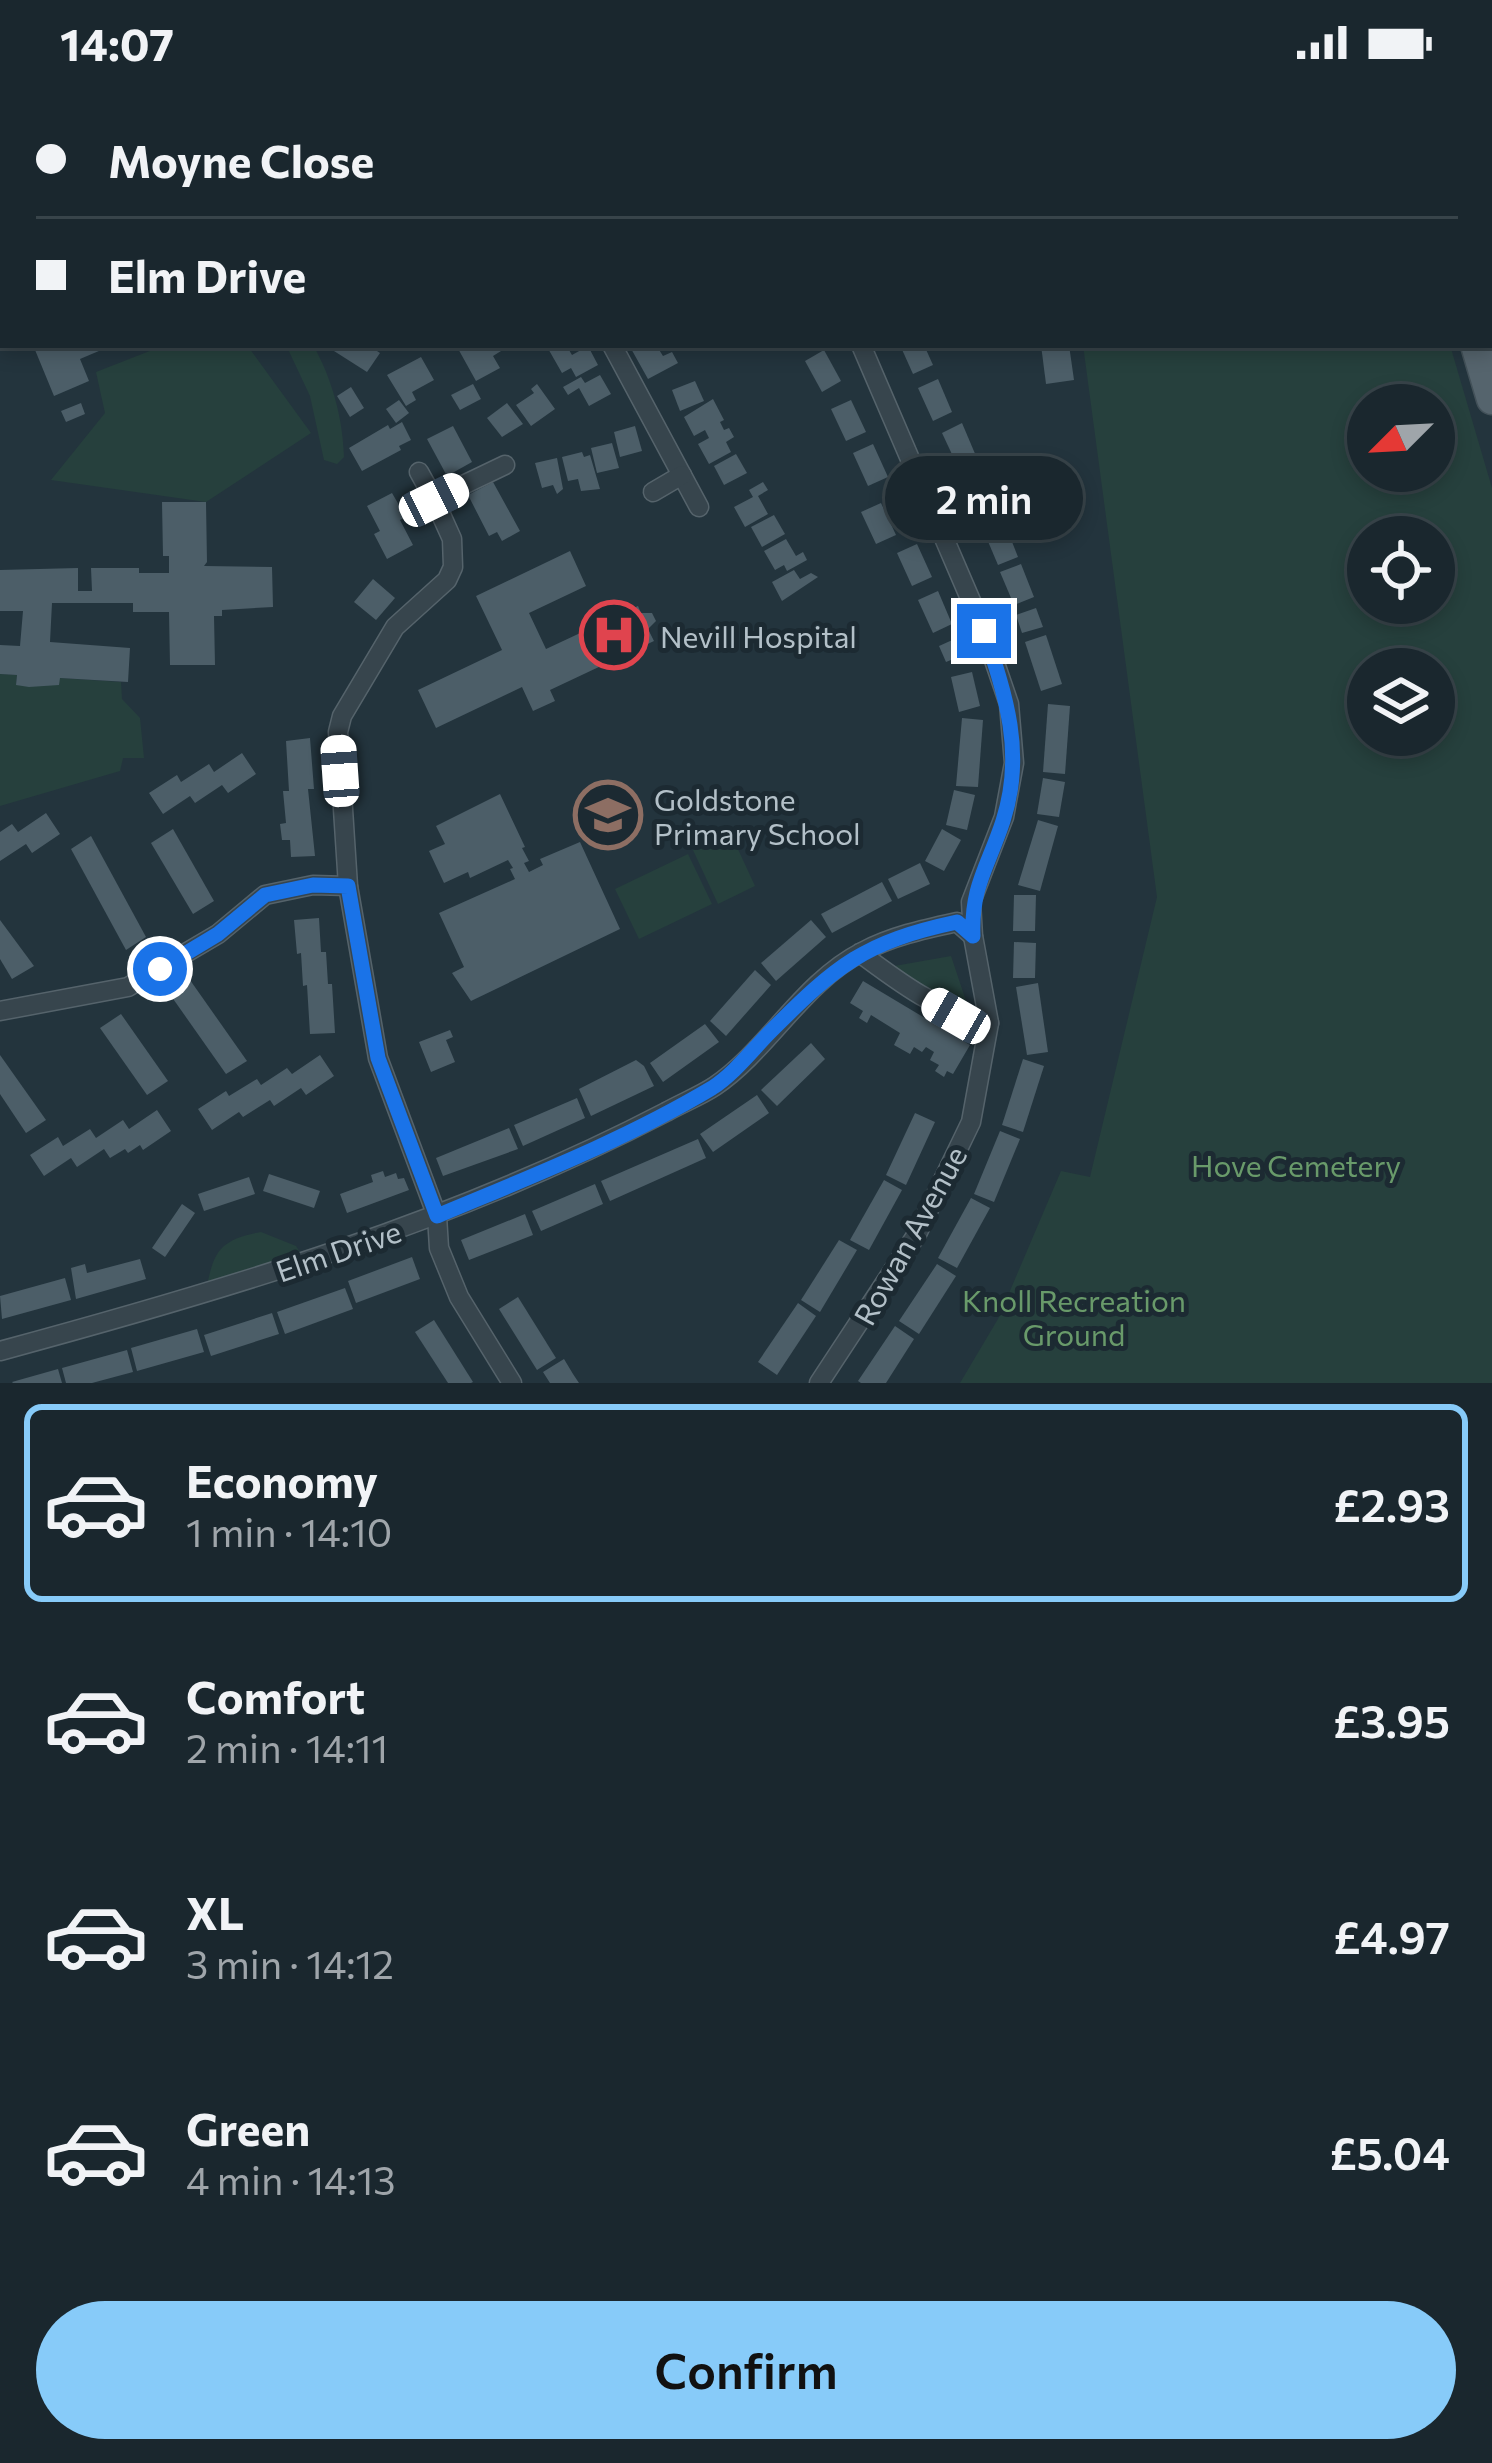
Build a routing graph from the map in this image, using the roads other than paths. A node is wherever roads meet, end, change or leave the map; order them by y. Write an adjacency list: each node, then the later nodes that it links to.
1 (614, 348): 7 (street)
2 (862, 348): 12 (street)
3 (1477, 348): 4 (main road)
4 (1492, 399)
5 (505, 465): 9 (street)
6 (419, 472): 9 (street)
7 (682, 476): 8 (street); 10 (street)
8 (653, 492)
9 (434, 500): 11 (street)
10 (699, 507)
11 (348, 886): 14 (street); 16 (street)
12 (973, 936): 13 (street, Elm Drive); 15 (street, Rowan Avenue)
13 (860, 953): 15 (street); 16 (street, Elm Drive)
14 (0, 1012)
15 (989, 1023): 19 (street, Rowan Avenue)
16 (437, 1216): 17 (street, Elm Drive); 18 (street)
17 (0, 1351)
18 (512, 1383)
19 (819, 1383)

